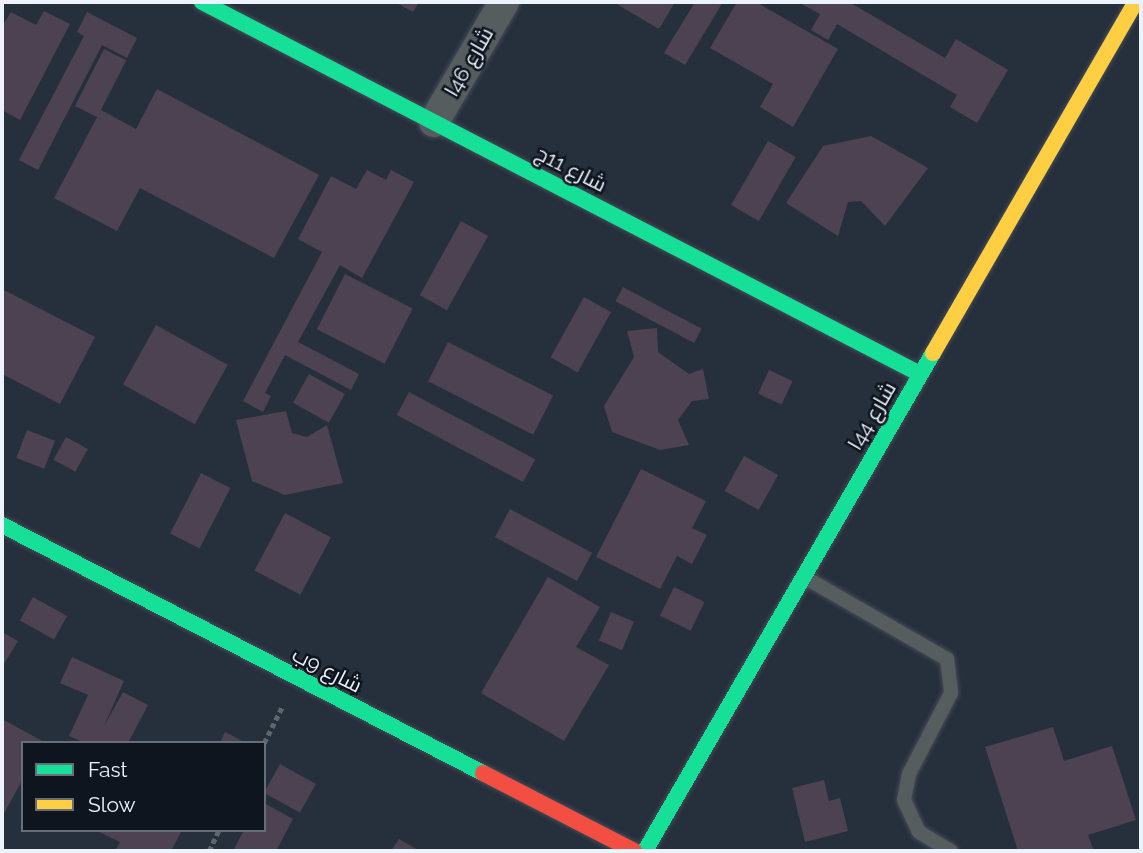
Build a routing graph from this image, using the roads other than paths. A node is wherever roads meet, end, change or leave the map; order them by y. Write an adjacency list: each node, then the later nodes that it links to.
1 (202, 2): 4 (street, شارع 11ج)
2 (504, 2): 4 (street, شارع 46ا)
3 (1136, 2): 5 (street, شارع 44ا)
4 (434, 122): 5 (street, شارع 11ج)
5 (920, 374): 7 (street, شارع 44ا)
6 (2, 525): 8 (street, شارع 9ب)
7 (803, 576): 9 (street, شارع 44ا); 10 (lane)
8 (634, 851)
9 (645, 851)
10 (951, 851)

